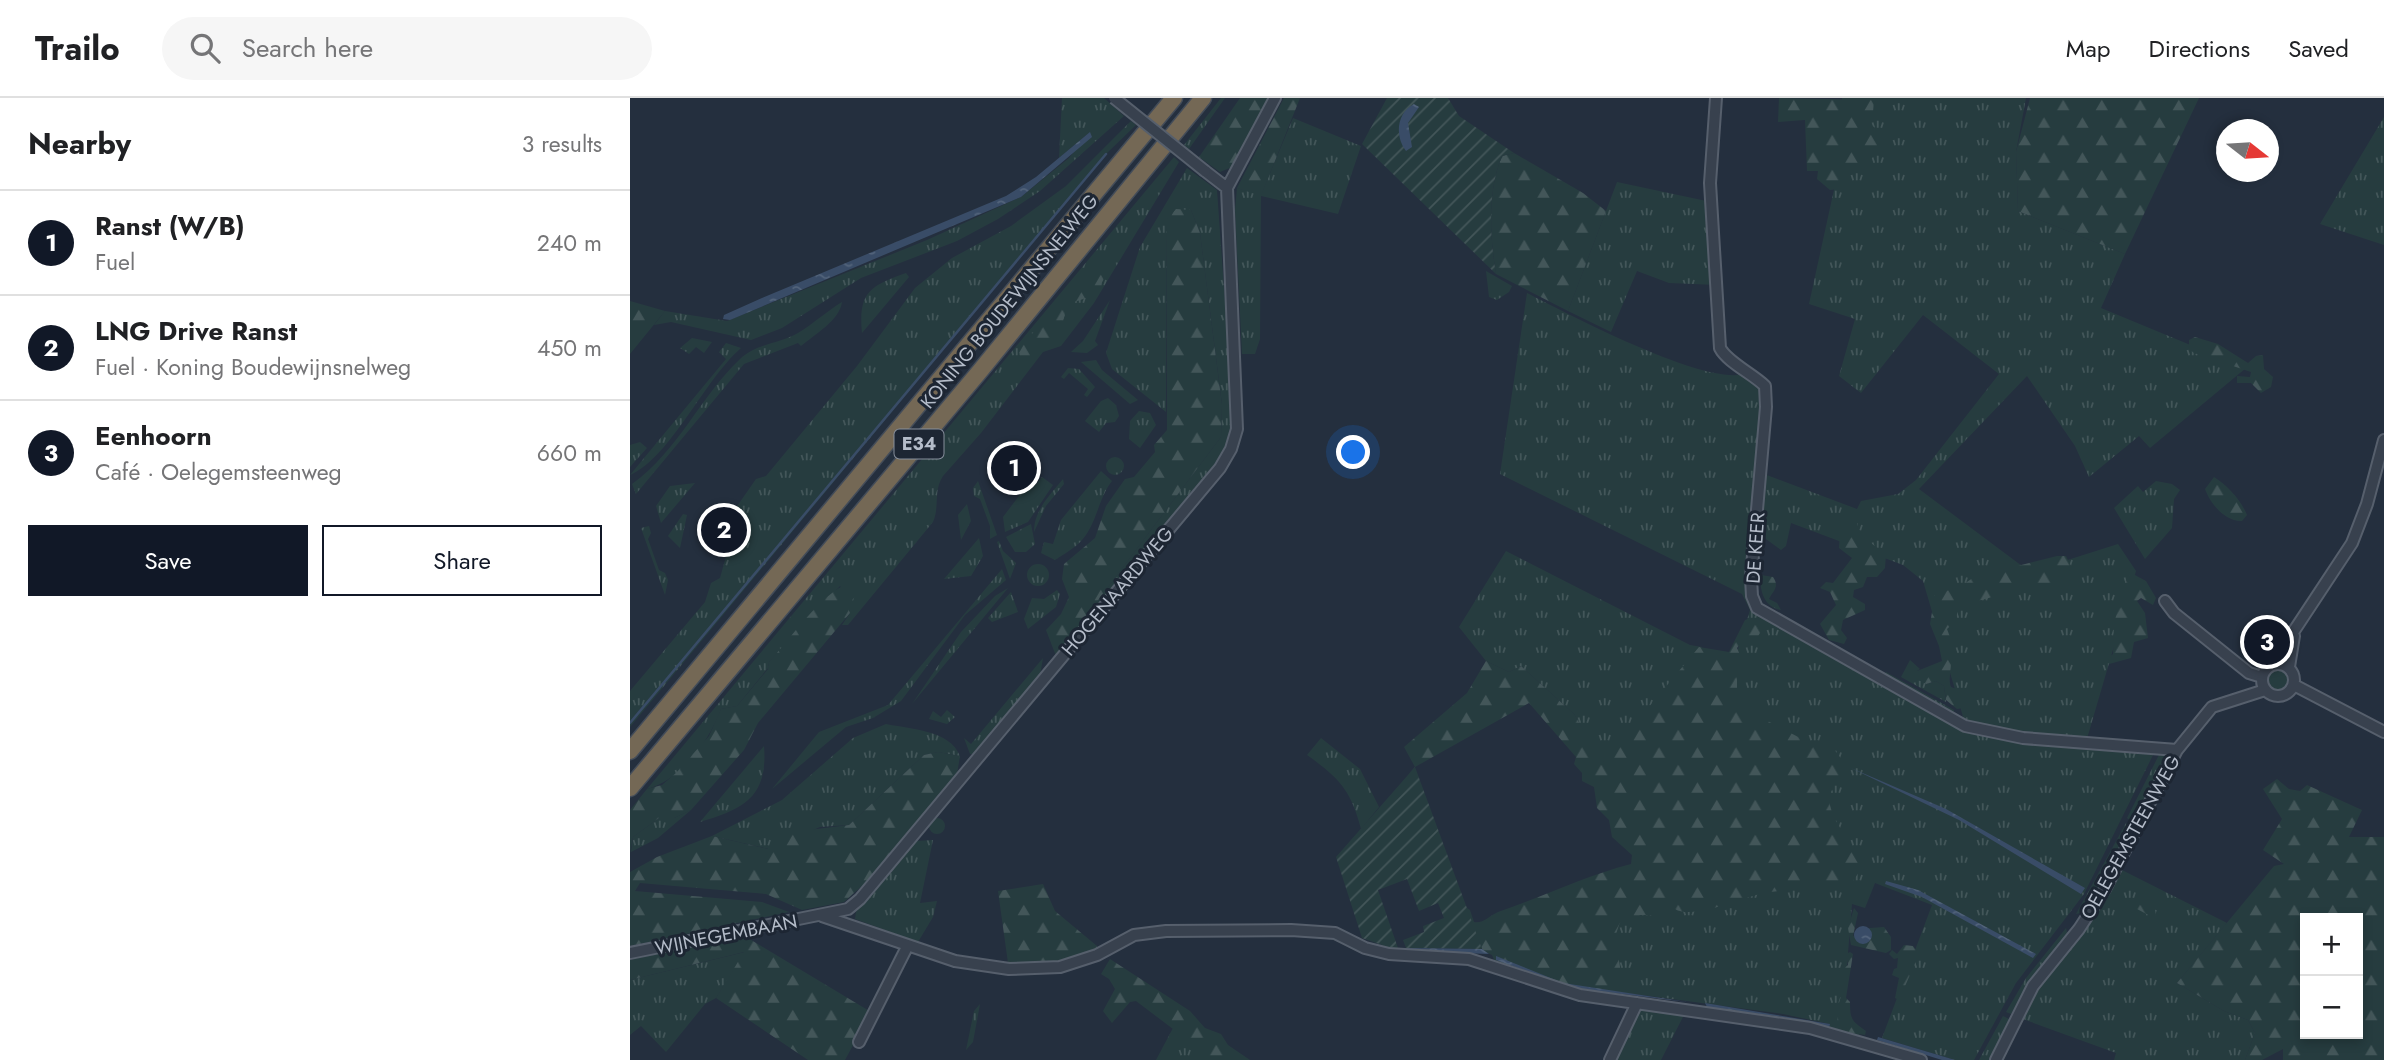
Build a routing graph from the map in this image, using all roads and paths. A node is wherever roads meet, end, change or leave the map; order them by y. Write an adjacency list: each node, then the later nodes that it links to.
1 (1114, 98): 6 (street, bridge)
2 (1174, 98): 14 (highway, KONING BOUDEWIJNSNELWEG / E34)
3 (1203, 98): 15 (highway, KONING BOUDEWIJNSNELWEG / E34)
4 (1275, 98): 6 (street)
5 (1716, 98): 13 (street, DE KEER)
6 (1227, 188): 16 (street, HOGENAARDWEG)
7 (2384, 440): 9 (street)
8 (2165, 601): 10 (street)
9 (2283, 665): 10 (street); 11 (street)
10 (2263, 682): 11 (street); 13 (street, OELEGEMSTEENWEG)
11 (2294, 685): 12 (street)
12 (2384, 732)
13 (2178, 750): 23 (street, OELEGEMSTEENWEG)
14 (630, 751)
15 (630, 788)
16 (822, 916): 17 (street); 18 (street, WIJNEGEMBAAN)
17 (908, 945): 19 (street); 20 (street)
18 (630, 953)
19 (1637, 1003): 21 (street); 22 (street)
20 (859, 1042)
21 (1610, 1060)
22 (1921, 1060)
23 (1996, 1060)

